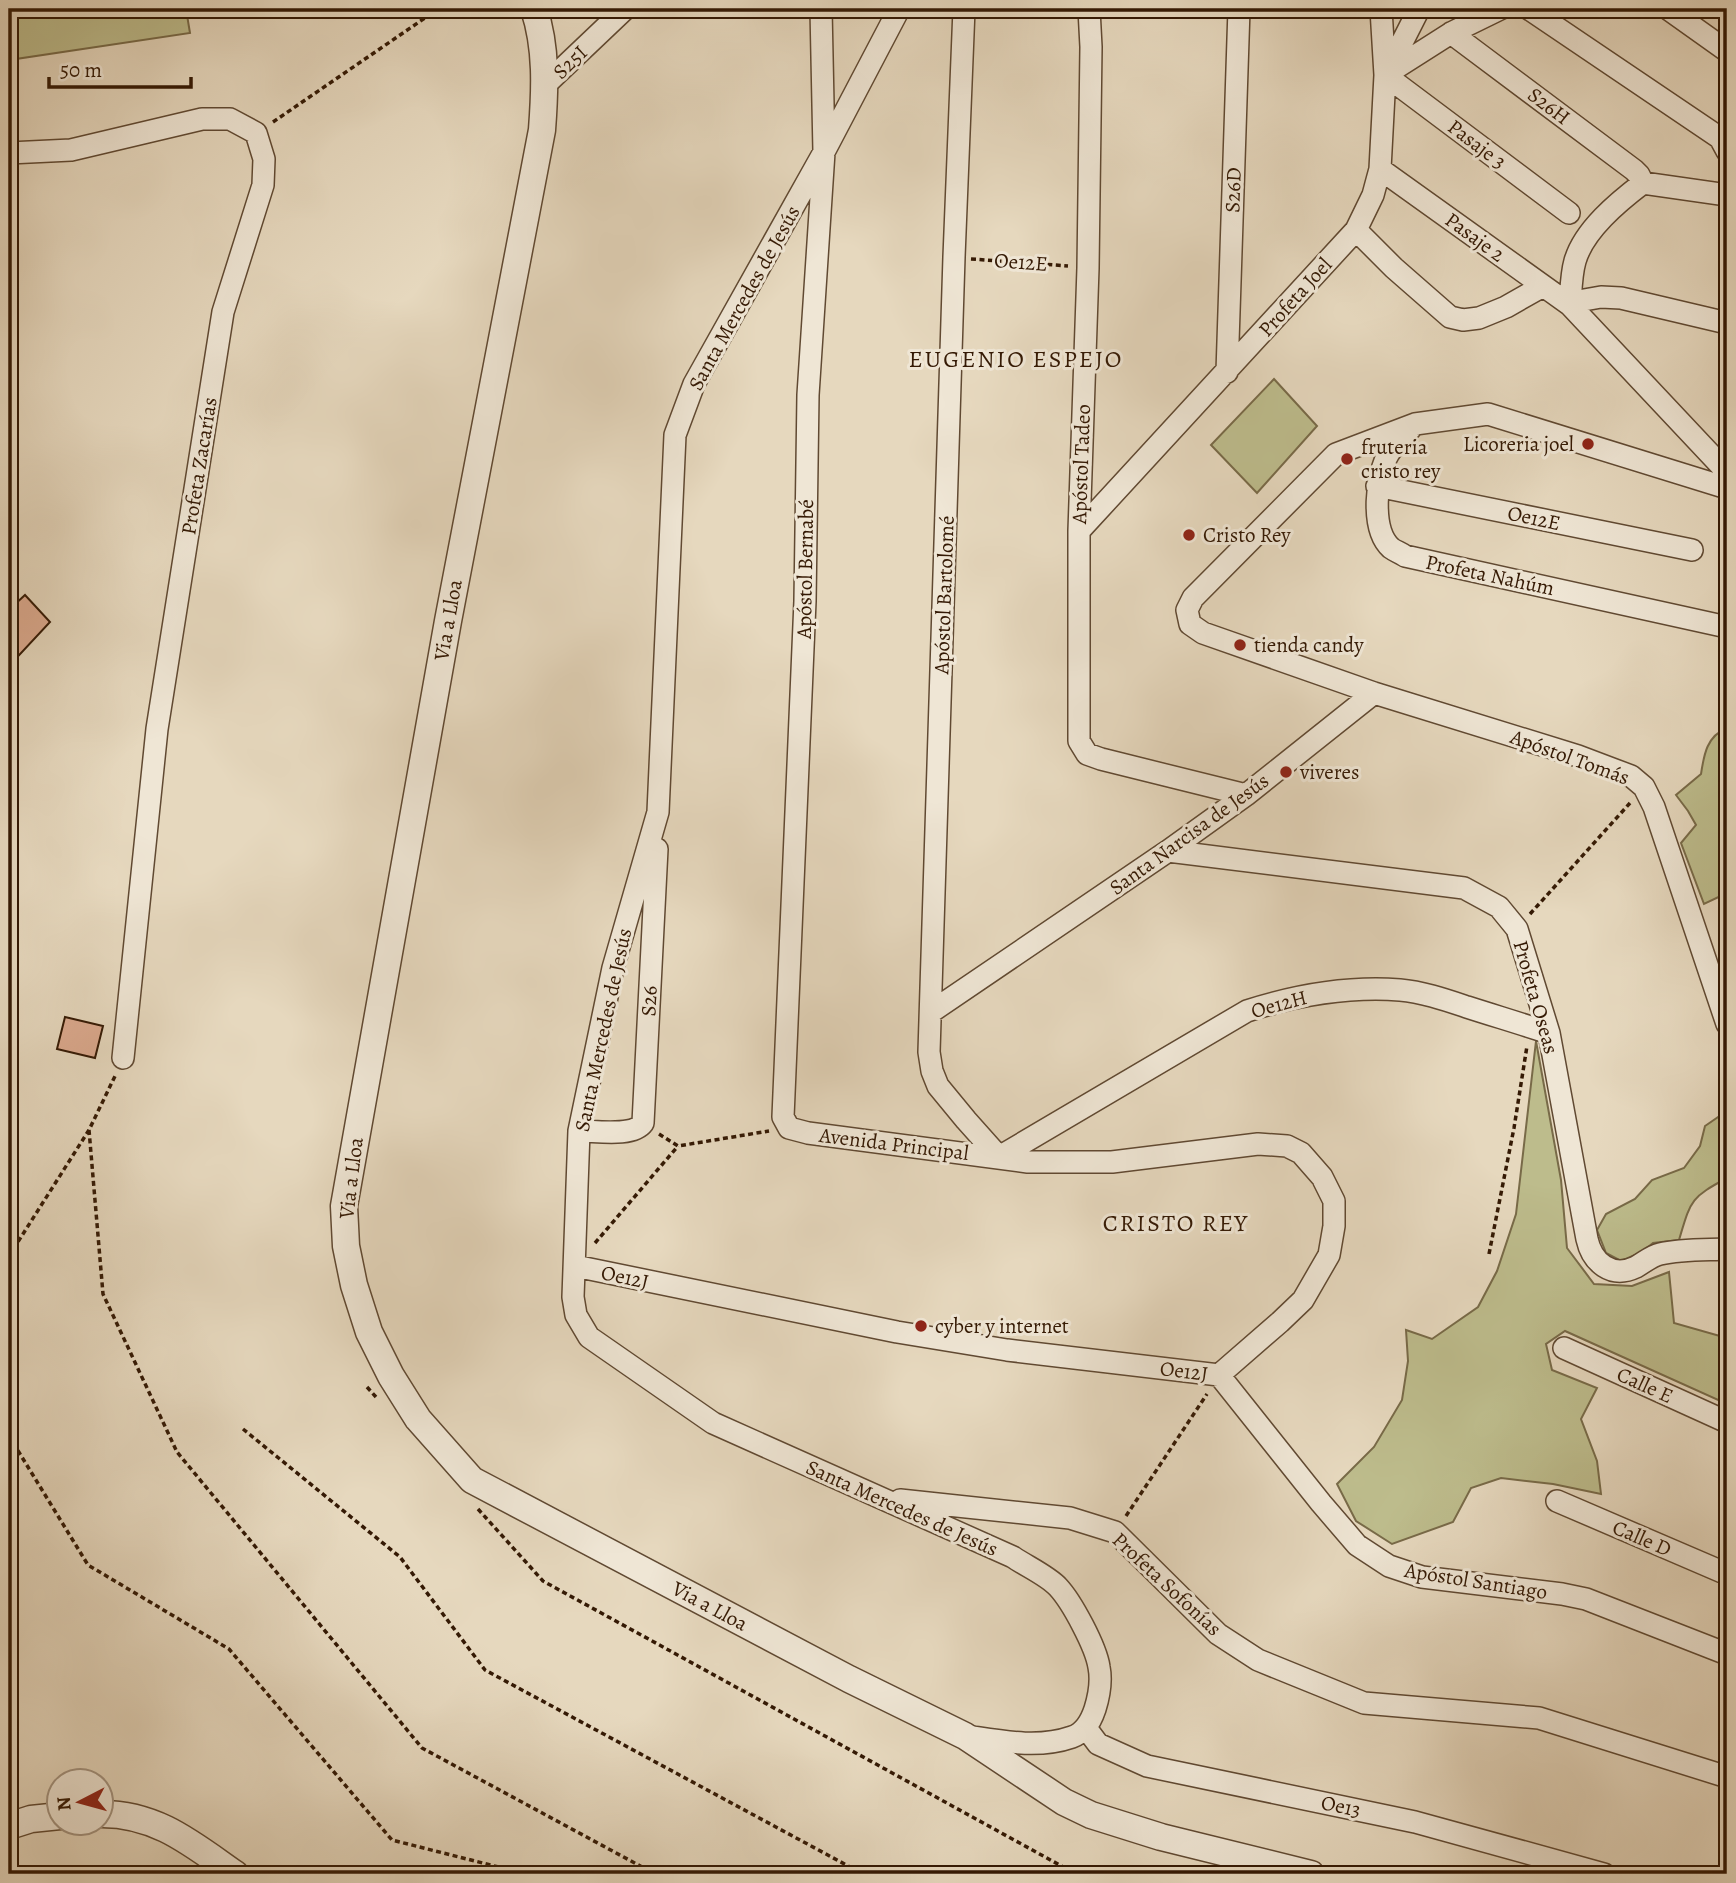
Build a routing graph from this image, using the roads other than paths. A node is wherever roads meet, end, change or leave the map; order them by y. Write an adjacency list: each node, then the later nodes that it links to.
1 (534, 9): 16 (street, Via a Lloa)
2 (625, 9): 16 (street, S25I)
3 (821, 9): 18 (street, Apóstol Bernabé)
4 (899, 9): 18 (street, Santa Mercedes de Jesús)
5 (964, 9): 40 (street, Apóstol Bartolomé)
6 (1089, 9): 33 (street, Apóstol Tadeo)
7 (1239, 9): 28 (street, S26D)
8 (1381, 9): 15 (street, Profeta Joel)
9 (1419, 9): 15 (street)
10 (1500, 9): 13 (street)
11 (1529, 9): 17 (street)
12 (1668, 9): 14 (street)
13 (1451, 33): 15 (street); 21 (street, S26H)
14 (1727, 51)
15 (1385, 75): 20 (street, Profeta Joel); 23 (street, Pasaje 3)
16 (545, 85): 57 (street, Via a Lloa)
17 (1727, 151)
18 (824, 152): 38 (street, Santa Mercedes de Jesús); 44 (street, Apóstol Bernabé)
19 (9, 153): 43 (street, Profeta Zacarías)
20 (1380, 169): 24 (street, Profeta Joel); 25 (street, Pasaje 2)
21 (1643, 183): 22 (street); 26 (street)
22 (1727, 195)
23 (1569, 213)
24 (1356, 230): 25 (street); 28 (street, Profeta Joel)
25 (1544, 286): 26 (street, Pasaje 2)
26 (1570, 305): 27 (street); 30 (street)
27 (1727, 323)
28 (1227, 372): 33 (street, Profeta Joel)
29 (1415, 424): 31 (street, Profeta Nahúm); 32 (street); 36 (street)
30 (1727, 472)
31 (1377, 486): 34 (street, Oe12E); 35 (street, Profeta Nahúm)
32 (1727, 488)
33 (1079, 531): 37 (street, Apóstol Tadeo)
34 (1692, 550)
35 (1727, 627)
36 (1374, 693): 37 (street, Santa Narcisa de Jesús); 41 (street, Apóstol Tomás)
37 (1245, 795): 39 (street, Santa Narcisa de Jesús)
38 (658, 812): 45 (street, Santa Mercedes de Jesús); 45 (street, S26)
39 (1168, 851): 40 (street, Santa Narcisa de Jesús); 42 (street, Profeta Oseas)
40 (931, 1012): 46 (street, Apóstol Bartolomé)
41 (1727, 1024)
42 (1540, 1030): 46 (street, Oe12H); 47 (street, Profeta Oseas)
43 (123, 1058)
44 (789, 1128): 46 (street, Avenida Principal)
45 (579, 1131): 48 (street, Santa Mercedes de Jesús)
46 (999, 1157): 50 (street, Oe12J)
47 (1727, 1249)
48 (575, 1266): 50 (street, Oe12J); 52 (street, Santa Mercedes de Jesús)
49 (1564, 1348): 51 (street, Calle E)
50 (1219, 1375): 55 (street, Apóstol Santiago)
51 (1727, 1422)
52 (881, 1498): 56 (street, Santa Mercedes de Jesús); 58 (street, Profeta Sofonías)
53 (1557, 1501): 54 (street, Calle D)
54 (1727, 1574)
55 (1727, 1654)
56 (1086, 1728): 57 (street); 64 (street, Oe13)
57 (965, 1736): 63 (street, Via a Lloa)
58 (1727, 1775)
59 (116, 1816): 62 (street)
60 (46, 1817): 61 (street)
61 (9, 1826)
62 (235, 1874)
63 (1311, 1874)
64 (1604, 1874)

